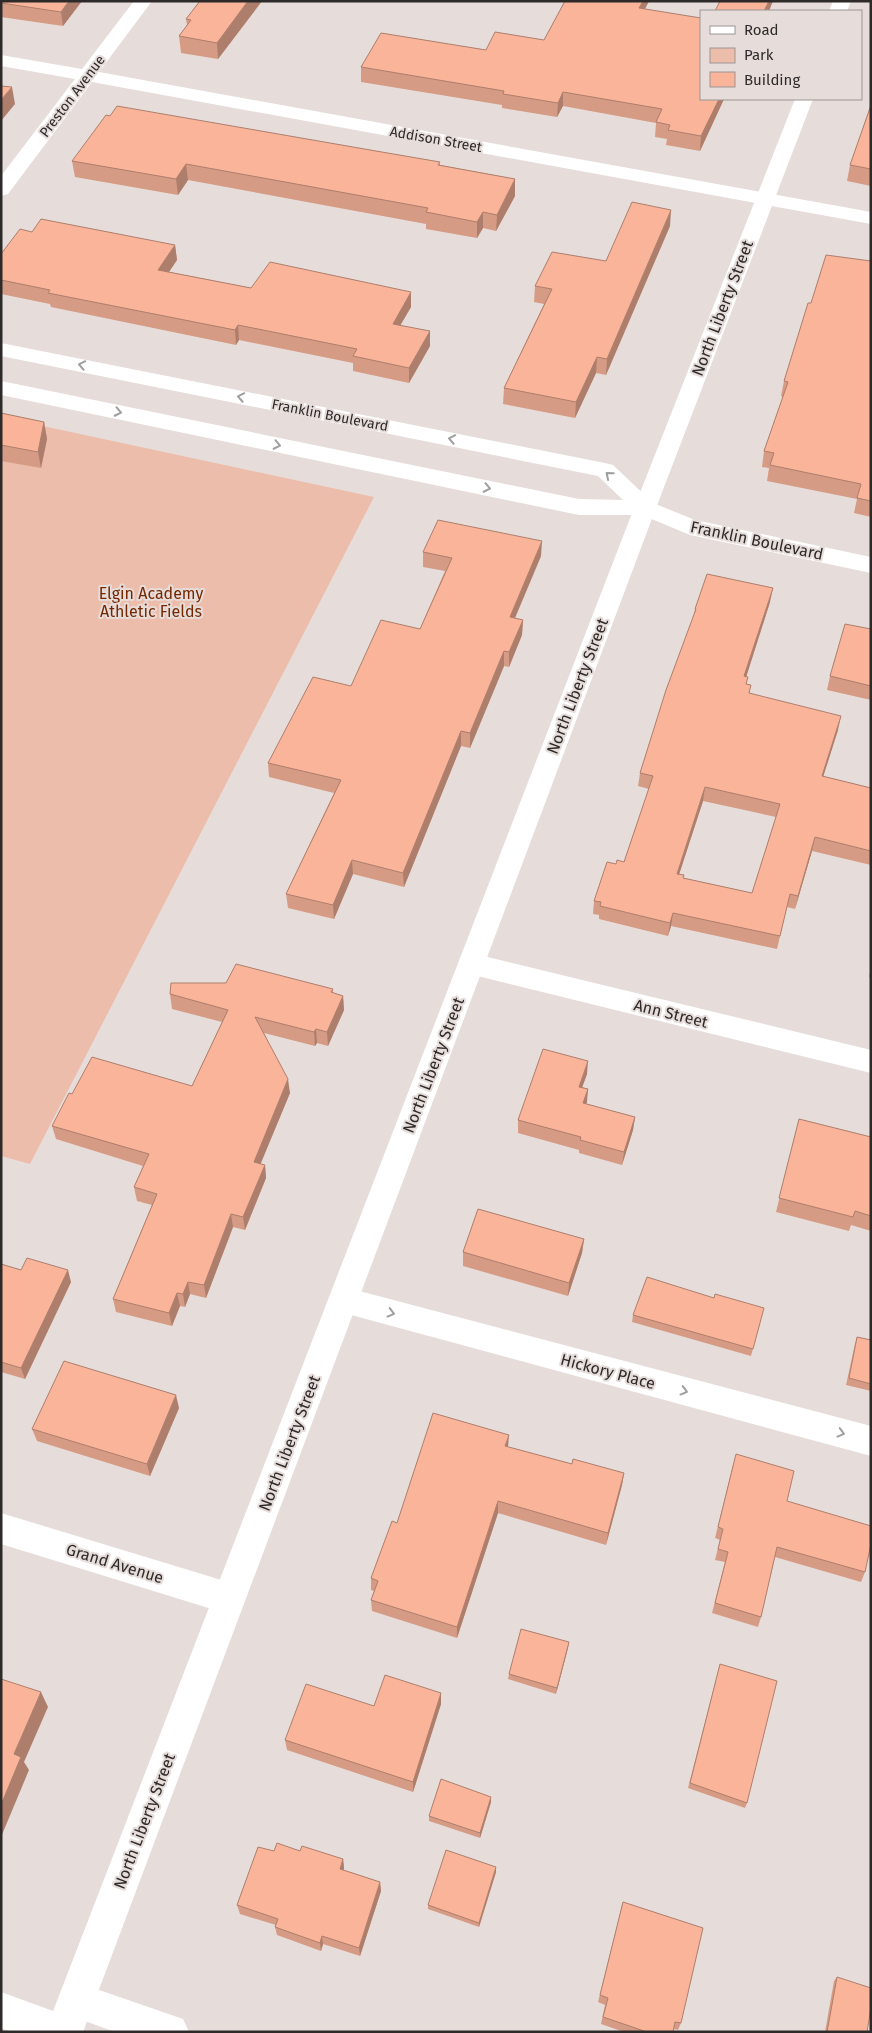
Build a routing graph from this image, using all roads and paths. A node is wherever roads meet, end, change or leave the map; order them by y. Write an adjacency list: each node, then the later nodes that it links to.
1 (143, 1): 3 (street, Preston Avenue)
2 (1, 60): 3 (street, Addison Street)
3 (88, 76): 5 (street, Preston Avenue); 6 (street, Addison Street)
4 (804, 100): 6 (street, North Liberty Street)
5 (1, 190)
6 (764, 199): 7 (street, Addison Street); 10 (street, North Liberty Street)
7 (871, 218)
8 (1, 349): 10 (street, Franklin Boulevard, one-way to 8)
9 (1, 388): 10 (street, Franklin Boulevard, one-way to 10)
10 (645, 508): 11 (street, Franklin Boulevard); 12 (street, North Liberty Street)
11 (871, 565)
12 (471, 964): 13 (street, Ann Street); 14 (street, North Liberty Street)
13 (871, 1062)
14 (344, 1300): 15 (street, Hickory Place, one-way to 15); 17 (street, North Liberty Street)
15 (871, 1441)
16 (1, 1528): 17 (street, Grand Avenue)
17 (228, 1598): 19 (street, North Liberty Street)
18 (1, 2010): 19 (lane)
19 (67, 2021): 20 (street)
20 (170, 2032)

